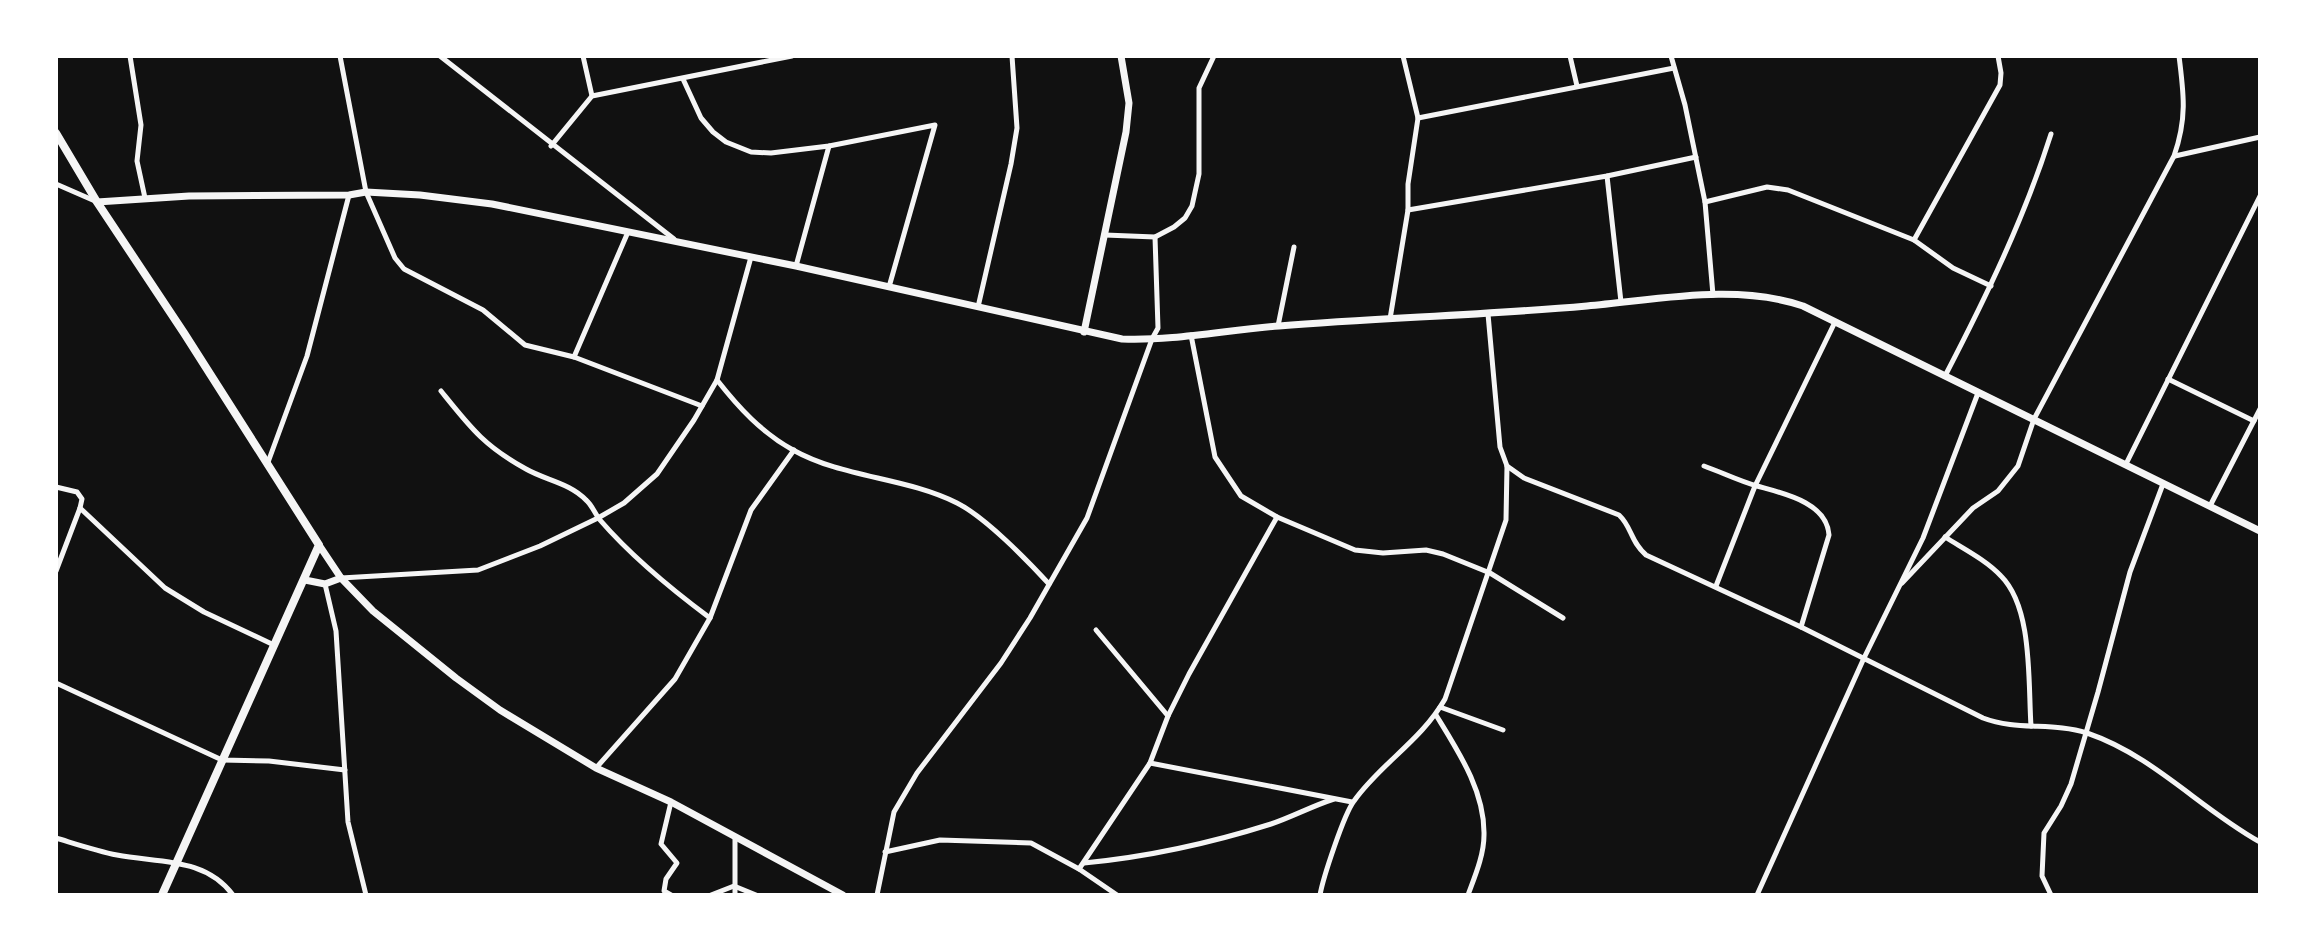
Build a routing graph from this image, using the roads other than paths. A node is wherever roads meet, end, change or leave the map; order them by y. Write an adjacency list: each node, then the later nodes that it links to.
1 (130, 56): 31 (street)
2 (340, 56): 28 (street)
3 (440, 56): 22 (street)
4 (583, 56): 17 (street)
5 (790, 56): 15 (street)
6 (1012, 56): 47 (street)
7 (1121, 56): 36 (street)
8 (1214, 56): 37 (street)
9 (1403, 56): 18 (street)
10 (1570, 56): 16 (street)
11 (1671, 56): 14 (street)
12 (1998, 56): 39 (street)
13 (2179, 56): 24 (street)
14 (1674, 68): 16 (street); 25 (street)
15 (683, 79): 17 (street); 23 (street)
16 (1577, 86): 18 (street)
17 (592, 96): 22 (street)
18 (1418, 118): 34 (street)
19 (56, 133): 32 (main road)
20 (2051, 134): 43 (street)
21 (2260, 137): 24 (street)
22 (551, 146): 38 (street)
23 (829, 146): 42 (street); 44 (street)
24 (2174, 156): 63 (street)
25 (1696, 157): 26 (street); 33 (street)
26 (1607, 176): 34 (street); 46 (street)
27 (56, 184): 32 (street)
28 (366, 192): 29 (street); 35 (street); 55 (street)
29 (349, 195): 31 (street); 67 (street)
30 (2260, 196): 57 (street)
31 (145, 198): 32 (street)
32 (97, 202): 67 (main road)
33 (1705, 202): 39 (street); 45 (street)
34 (1408, 210): 49 (street)
35 (628, 232): 38 (street); 55 (street)
36 (1105, 235): 37 (street); 52 (street)
37 (1155, 237): 54 (street)
38 (675, 240): 41 (street)
39 (1914, 240): 43 (street)
40 (1294, 247): 51 (street)
41 (752, 256): 42 (street); 58 (street)
42 (796, 266): 44 (street)
43 (1991, 286): 56 (street)
44 (888, 288): 47 (street)
45 (1713, 296): 46 (street); 50 (street)
46 (1621, 303): 48 (street)
47 (978, 307): 52 (street)
48 (1488, 314): 49 (street); 68 (street)
49 (1390, 320): 51 (street)
50 (1835, 322): 56 (street); 71 (street)
51 (1278, 326): 53 (street)
52 (1084, 332): 54 (street)
53 (1191, 335): 54 (street); 75 (street)
54 (1152, 339): 86 (street)
55 (574, 357): 61 (street)
56 (1945, 376): 60 (street)
57 (2168, 379): 64 (street); 66 (street)
58 (717, 380): 61 (street); 65 (street)
59 (441, 391): 76 (street)
60 (1978, 393): 63 (street); 84 (street)
61 (702, 406): 76 (street)
62 (2260, 409): 64 (street)
63 (2034, 419): 66 (street); 78 (street)
64 (2254, 421): 73 (street)
65 (794, 450): 86 (street); 88 (street)
66 (2126, 464): 70 (street)
67 (267, 466): 79 (main road)
68 (1507, 466): 81 (street); 87 (street)
69 (1704, 466): 71 (street)
70 (2163, 483): 73 (street); 100 (street)
71 (1755, 486): 87 (street); 90 (street)
72 (56, 487): 74 (street)
73 (2210, 506): 77 (street)
74 (80, 508): 80 (street); 92 (street)
75 (1277, 517): 81 (street); 97 (street)
76 (598, 518): 82 (street); 88 (street)
77 (2260, 531)
78 (1945, 537): 84 (street); 98 (street)
79 (319, 545): 82 (street); 83 (main road)
80 (56, 571)
81 (1490, 573): 89 (street); 95 (street)
82 (341, 578): 85 (street); 103 (street)
83 (305, 580): 85 (street); 92 (main road)
84 (1902, 583): 93 (street)
85 (325, 584): 104 (street)
86 (1049, 584): 111 (street)
87 (1716, 586): 90 (street)
88 (710, 618): 103 (street)
89 (1563, 618)
90 (1801, 627): 93 (street)
91 (1096, 630): 97 (street)
92 (274, 645): 101 (main road)
93 (1864, 658): 98 (street); 127 (street)
94 (56, 683): 101 (street)
95 (1440, 707): 96 (street); 99 (street)
96 (1436, 715): 107 (street); 126 (street)
97 (1168, 716): 102 (street)
98 (2031, 726): 100 (street)
99 (1503, 730)
100 (2087, 733): 110 (street); 128 (street)
101 (222, 760): 104 (street); 112 (main road)
102 (1150, 763): 105 (street); 113 (street)
103 (596, 768): 106 (street)
104 (345, 770): 117 (street)
105 (1334, 799): 107 (street); 113 (street)
106 (671, 802): 108 (street); 118 (street)
107 (1352, 802): 125 (street)
108 (735, 837): 114 (street); 122 (street)
109 (56, 838): 112 (street)
110 (2260, 842)
111 (885, 852): 113 (street); 123 (street)
112 (176, 861): 115 (main road); 116 (street)
113 (1081, 866): 124 (street)
114 (734, 886): 119 (street); 120 (street); 121 (street)
115 (162, 895)
116 (233, 895)
117 (366, 895)
118 (671, 895)
119 (711, 895)
120 (735, 895)
121 (756, 895)
122 (843, 895)
123 (877, 895)
124 (1117, 895)
125 (1320, 895)
126 (1468, 895)
127 (1757, 895)
128 (2051, 895)

